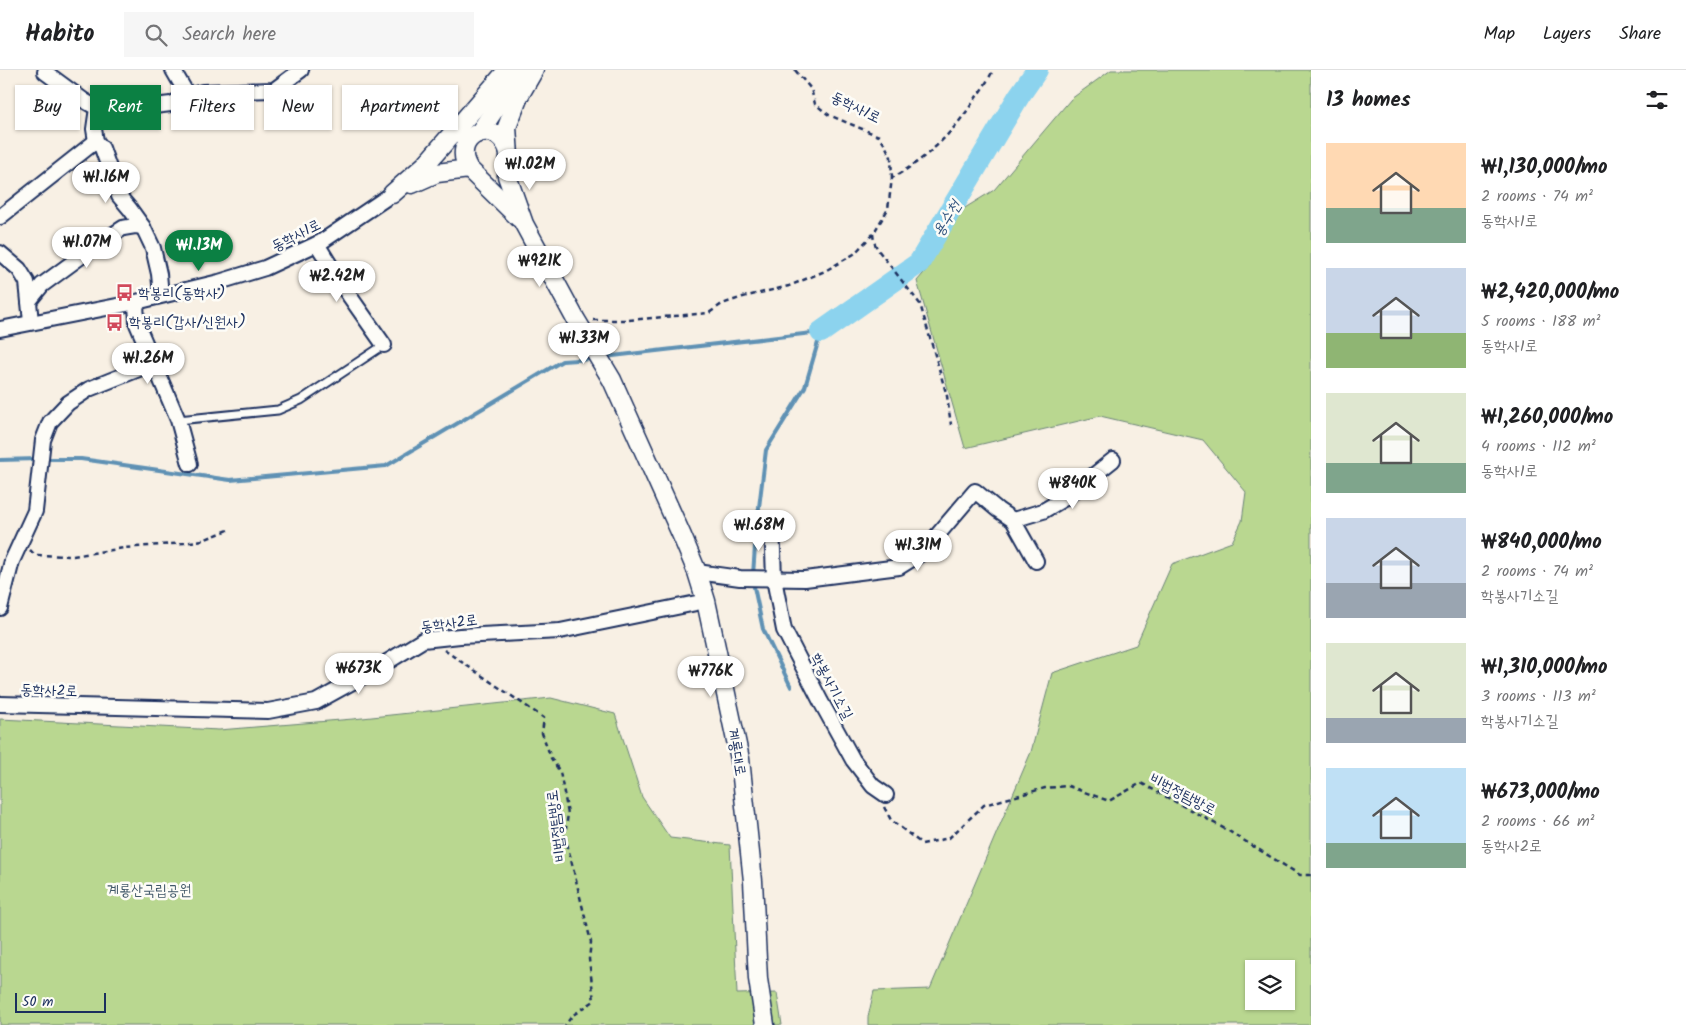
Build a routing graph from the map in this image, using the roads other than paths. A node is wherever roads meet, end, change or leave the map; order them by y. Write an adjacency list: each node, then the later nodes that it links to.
1 (173, 70): 7 (street)
2 (301, 70): 8 (street)
3 (512, 70): 15 (street)
4 (521, 70): 11 (street)
5 (534, 70): 14 (street)
6 (45, 72): 9 (street)
7 (182, 85)
8 (254, 91)
9 (90, 104)
10 (94, 130): 12 (street)
11 (479, 132): 13 (street); 14 (street)
12 (96, 142): 18 (street); 20 (street)
13 (466, 145): 15 (street); 16 (street)
14 (507, 156): 16 (street); 19 (street)
15 (425, 165): 17 (street)
16 (472, 171): 17 (street); 19 (street)
17 (392, 194): 21 (street, 동학사1로)
18 (0, 217)
19 (524, 224): 36 (street, 계룡대로)
20 (143, 227): 23 (street); 24 (street)
21 (317, 244): 23 (street, 동학사1로); 28 (street)
22 (0, 253): 24 (street)
23 (161, 295): 25 (street, 동학사1로)
24 (29, 301): 26 (street)
25 (136, 302): 26 (street, 동학사1로); 29 (street)
26 (32, 322): 27 (street, 동학사1로)
27 (0, 329)
28 (384, 345): 30 (lane)
29 (154, 363): 30 (street); 39 (street)
30 (178, 420): 32 (street)
31 (1113, 460): 33 (street)
32 (190, 464)
33 (1013, 520): 35 (street); 37 (street)
34 (772, 523): 37 (street, 학봉사기소길)
35 (1036, 561)
36 (697, 572): 37 (street); 38 (street, 계룡대로)
37 (768, 579): 41 (street, 학봉사기소길)
38 (706, 600): 40 (street, 동학사2로); 42 (street, 계룡대로)
39 (0, 608)
40 (0, 704)
41 (886, 795)
42 (764, 1025)

